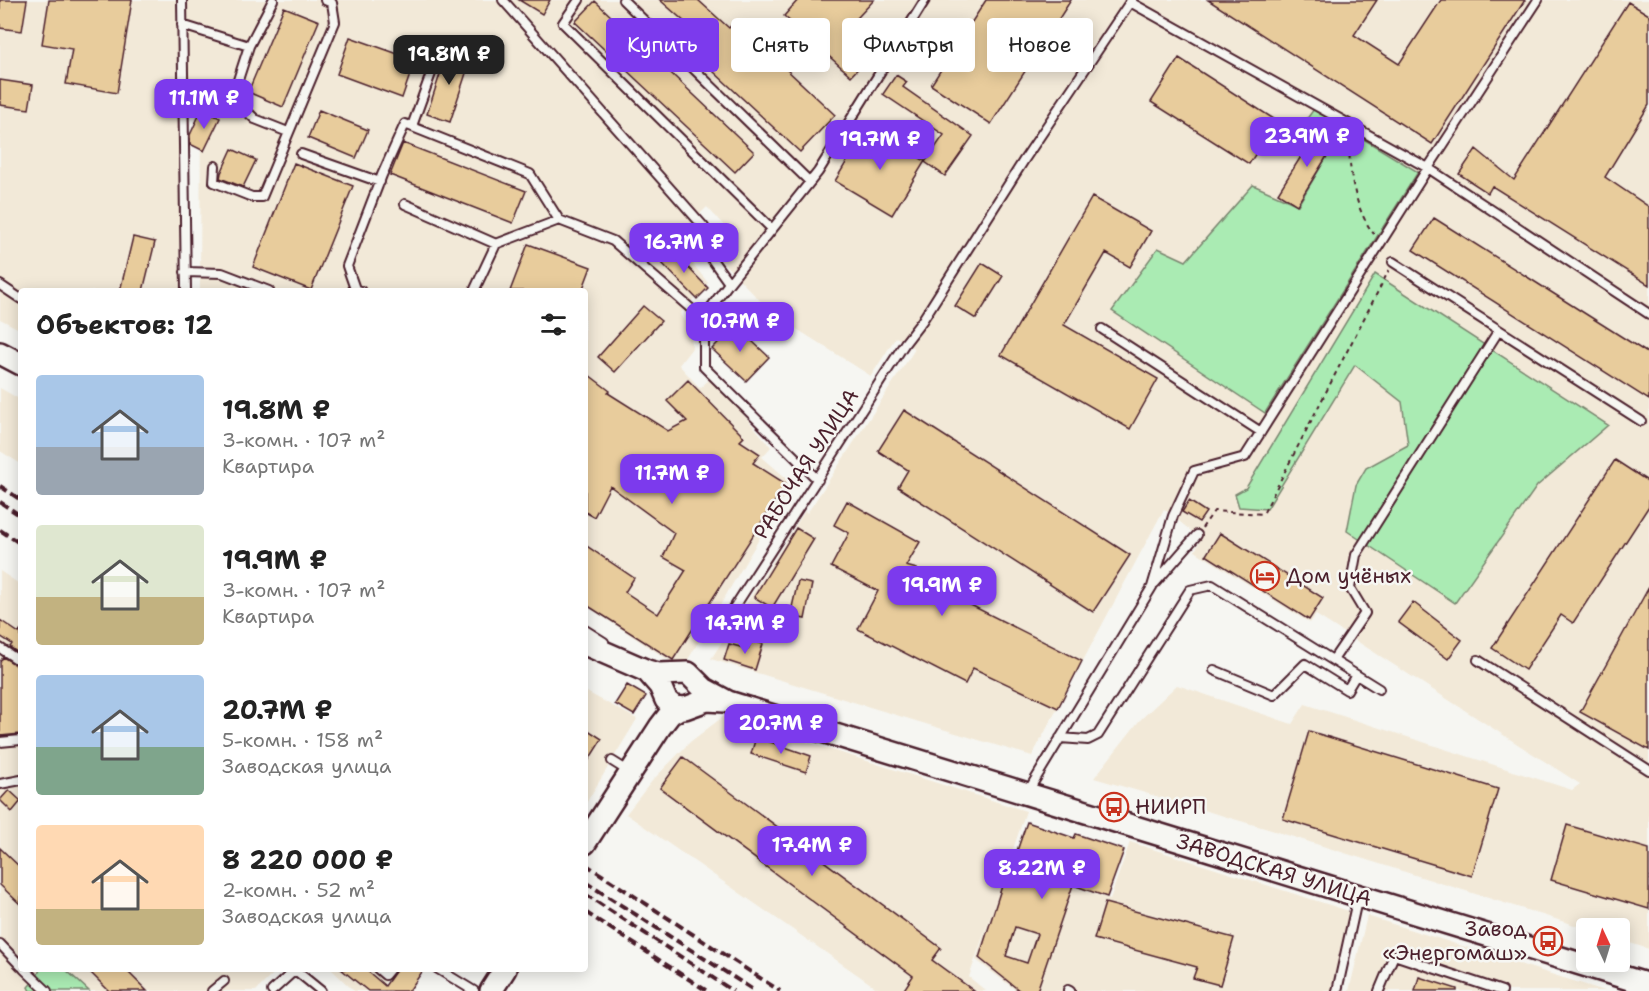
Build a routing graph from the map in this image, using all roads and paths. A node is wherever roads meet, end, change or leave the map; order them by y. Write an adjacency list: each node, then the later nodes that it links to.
1 (182, 0): 10 (lane)
2 (273, 0): 11 (lane)
3 (325, 0): 15 (lane)
4 (503, 0): 28 (lane)
5 (579, 0): 23 (lane)
6 (623, 0): 20 (lane)
7 (925, 0): 20 (lane)
8 (1538, 0): 18 (lane)
9 (1131, 1): 14 (lane); 43 (lane, РАБОЧАЯ УЛИЦА)
10 (182, 25): 11 (lane); 27 (lane)
11 (249, 46): 15 (lane)
12 (441, 46): 13 (lane)
13 (412, 126): 19 (lane); 22 (lane)
14 (1352, 126): 18 (lane); 24 (path)
15 (288, 132): 17 (lane)
16 (302, 154): 19 (lane)
17 (215, 166)
18 (1428, 168): 24 (lane); 35 (lane)
19 (380, 182): 32 (lane)
20 (810, 182): 23 (lane)
21 (405, 204): 25 (lane)
22 (559, 220): 25 (lane); 36 (lane)
23 (772, 229): 28 (lane)
24 (1381, 243): 42 (lane)
25 (496, 244): 33 (lane)
26 (1393, 262): 38 (lane); 44 (path)
27 (185, 272): 30 (lane); 31 (lane)
28 (729, 283): 36 (lane)
29 (0, 285): 34 (lane)
30 (186, 288)
31 (261, 288)
32 (356, 288)
33 (475, 288)
34 (18, 296)
35 (1649, 314)
36 (704, 320): 43 (lane)
37 (1102, 329): 42 (lane)
38 (1499, 330): 41 (lane); 51 (lane)
39 (0, 353): 40 (street)
40 (18, 362)
41 (1641, 421)
42 (1261, 432): 45 (lane)
43 (818, 480): 46 (lane, РАБОЧАЯ УЛИЦА)
44 (1197, 536): 45 (lane)
45 (1152, 587): 61 (lane)
46 (783, 626)
47 (588, 632): 53 (lane)
48 (588, 645): 53 (street)
49 (0, 648): 50 (lane)
50 (18, 660)
51 (1333, 660): 56 (lane); 61 (lane)
52 (1478, 660): 65 (lane)
53 (640, 668): 55 (street, ЗАВОДСКАЯ УЛИЦА); 59 (street)
54 (1214, 670): 56 (lane)
55 (677, 673): 57 (street, ЗАВОДСКАЯ УЛИЦА); 59 (street)
56 (1356, 675): 58 (lane)
57 (697, 681): 59 (street); 60 (street, ЗАВОДСКАЯ УЛИЦА)
58 (1378, 688)
59 (675, 702): 60 (street, ЗАВОДСКАЯ УЛИЦА); 66 (street)
60 (728, 702): 69 (street, ЗАВОДСКАЯ УЛИЦА)
61 (1060, 738): 69 (lane)
62 (18, 740): 63 (lane)
63 (0, 742)
64 (612, 761): 66 (lane)
65 (1649, 770)
66 (630, 772): 70 (street)
67 (18, 781): 68 (lane)
68 (0, 784)
69 (1026, 794): 71 (street, ЗАВОДСКАЯ УЛИЦА)
70 (589, 836)
71 (1358, 896): 79 (street, ЗАВОДСКАЯ УЛИЦА); 85 (lane)
72 (0, 944): 73 (lane)
73 (18, 963)
74 (27, 972): 81 (lane)
75 (291, 972): 83 (lane)
76 (298, 972): 84 (lane)
77 (447, 972): 80 (lane)
78 (224, 981): 82 (lane)
79 (1649, 985)
80 (491, 986)
81 (47, 991)
82 (212, 991)
83 (272, 991)
84 (321, 991)
85 (1337, 991)
86 (1379, 991): 87 (lane)
87 (1502, 991)

